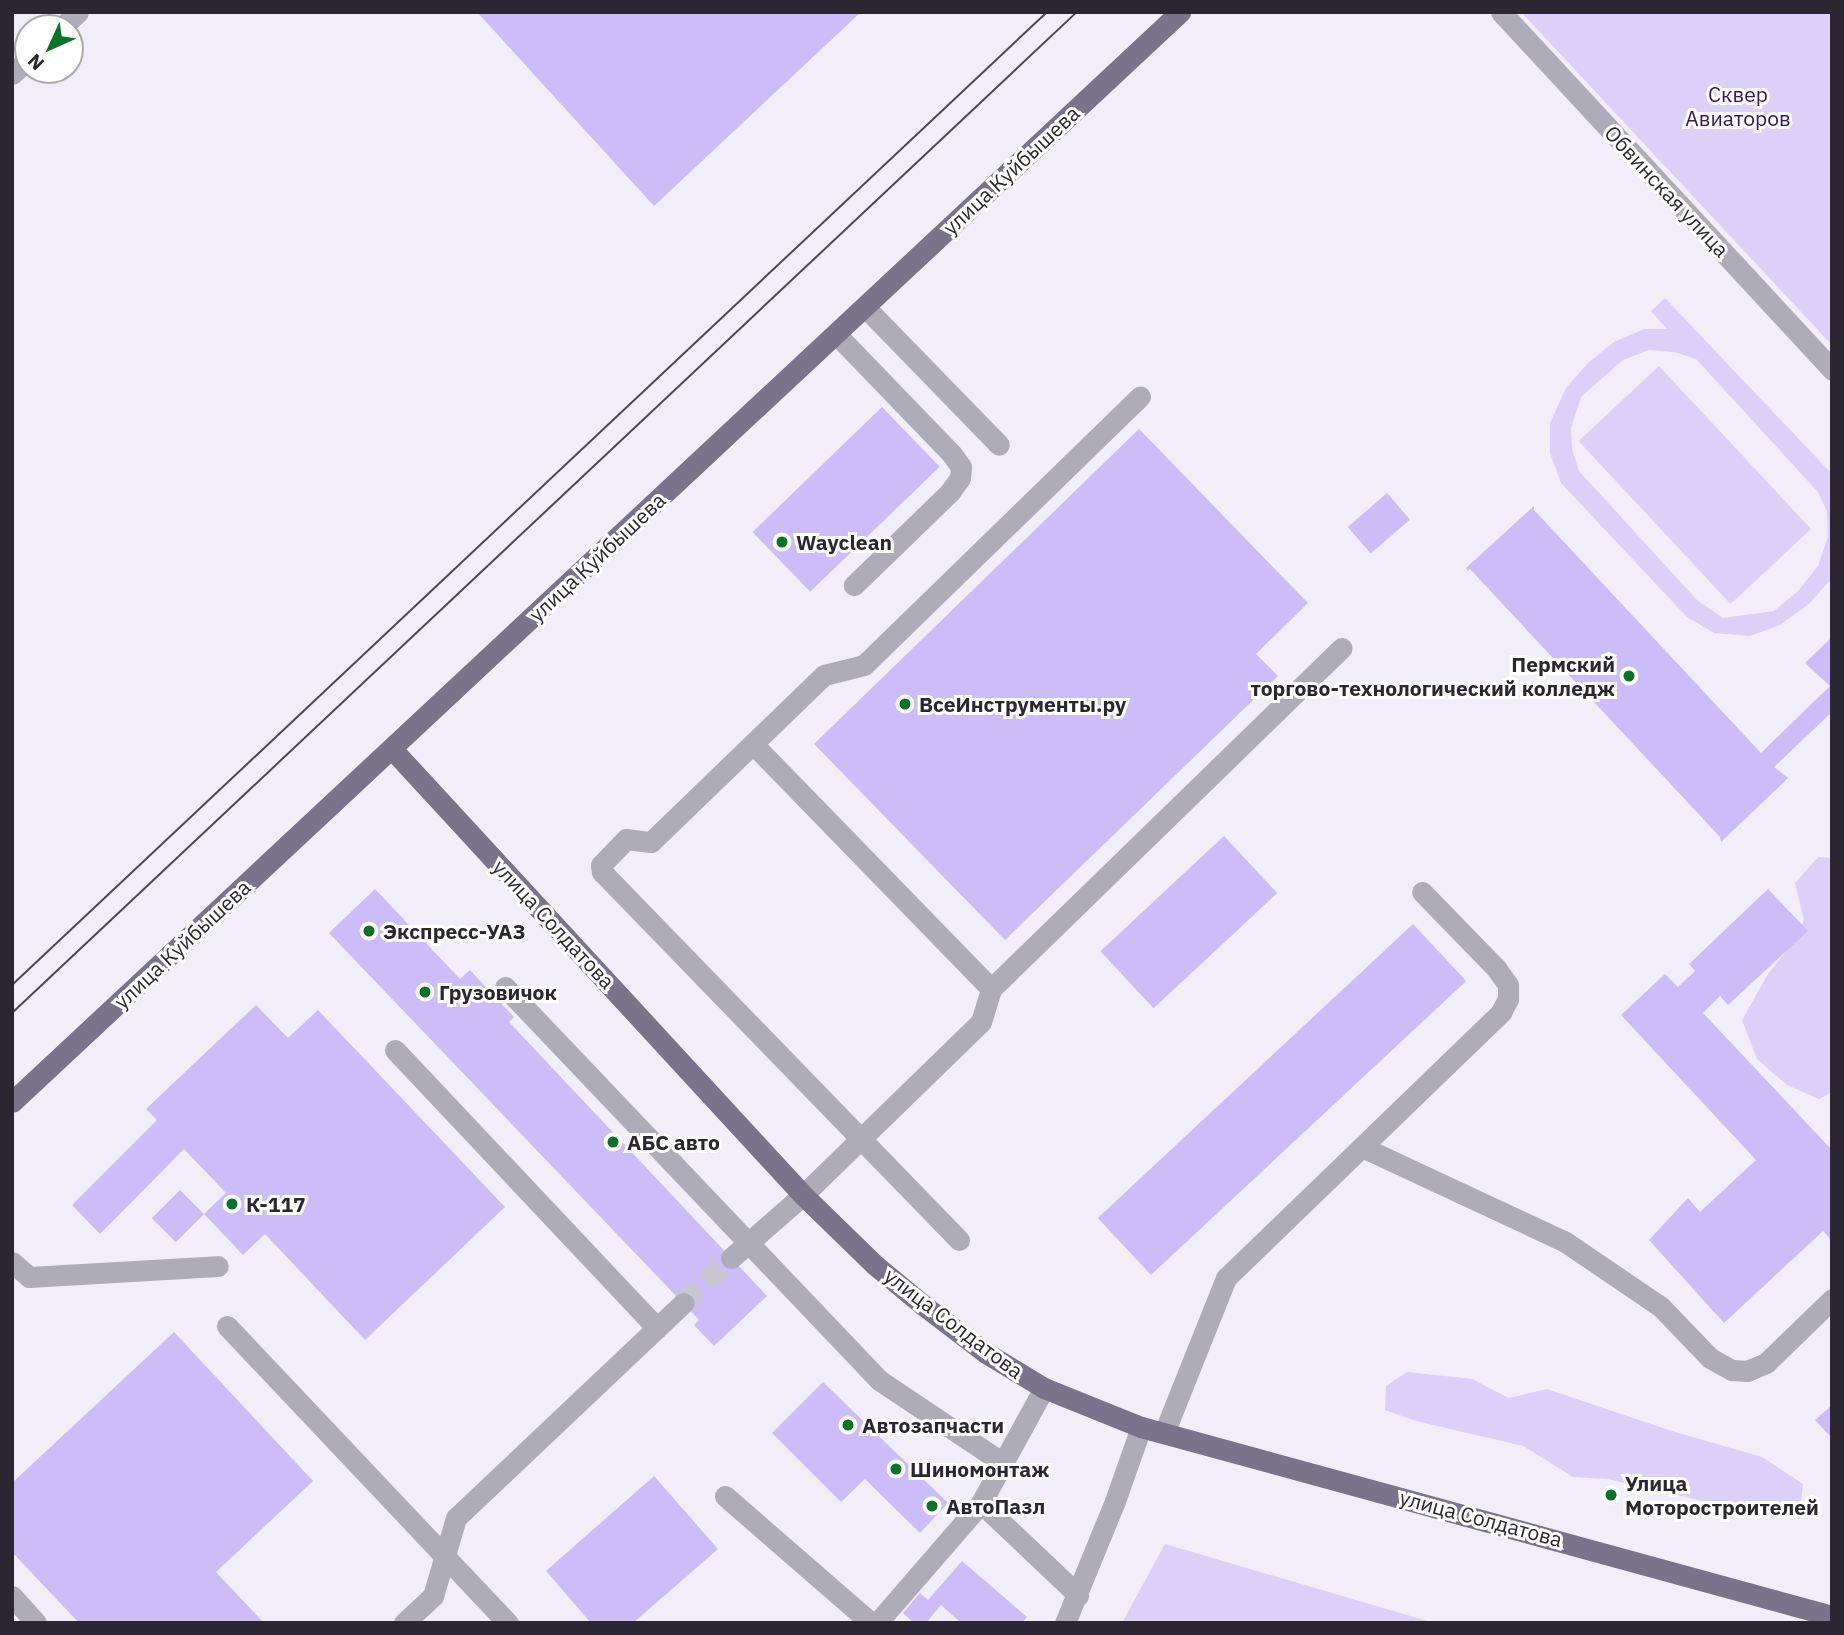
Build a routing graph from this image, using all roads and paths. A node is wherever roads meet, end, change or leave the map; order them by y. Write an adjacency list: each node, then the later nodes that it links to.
1 (1180, 12): 3 (main road, улица Куйбышева)
2 (1502, 12): 5 (street, Обвинская улица)
3 (865, 307): 4 (main road, улица Куйбышева); 7 (street)
4 (836, 334): 8 (street); 11 (main road, улица Куйбышева)
5 (1832, 370)
6 (1140, 397): 10 (street)
7 (999, 445)
8 (854, 585)
9 (1342, 648): 14 (street)
10 (753, 744): 14 (street); 17 (street)
11 (392, 749): 16 (main road, улица Куйбышева); 19 (main road, улица Солдатова)
12 (1422, 892): 18 (street)
13 (505, 987): 21 (street)
14 (991, 989): 17 (street)
15 (395, 1051): 28 (street)
16 (12, 1102)
17 (861, 1138): 19 (street); 20 (street)
18 (1362, 1147): 25 (street); 31 (street)
19 (803, 1195): 21 (street); 29 (main road, улица Солдатова)
20 (959, 1240)
21 (747, 1242): 22 (street); 32 (street)
22 (731, 1258)
23 (12, 1262): 24 (street)
24 (218, 1266)
25 (1832, 1299)
26 (683, 1303): 28 (street)
27 (227, 1326): 35 (street)
28 (657, 1328): 35 (street)
29 (1044, 1388): 30 (main road, улица Солдатова); 32 (street)
30 (1141, 1427): 31 (main road, улица Солдатова); 37 (street)
31 (1164, 1433): 38 (main road, улица Солдатова)
32 (1003, 1463): 34 (street)
33 (725, 1496): 42 (street)
34 (981, 1503): 37 (street); 43 (street)
35 (445, 1556): 40 (street); 41 (street)
36 (12, 1595): 39 (street)
37 (1078, 1595): 44 (street)
38 (1832, 1616)
39 (36, 1623)
40 (404, 1623)
41 (508, 1623)
42 (871, 1623)
43 (877, 1623)
44 (1065, 1623)

